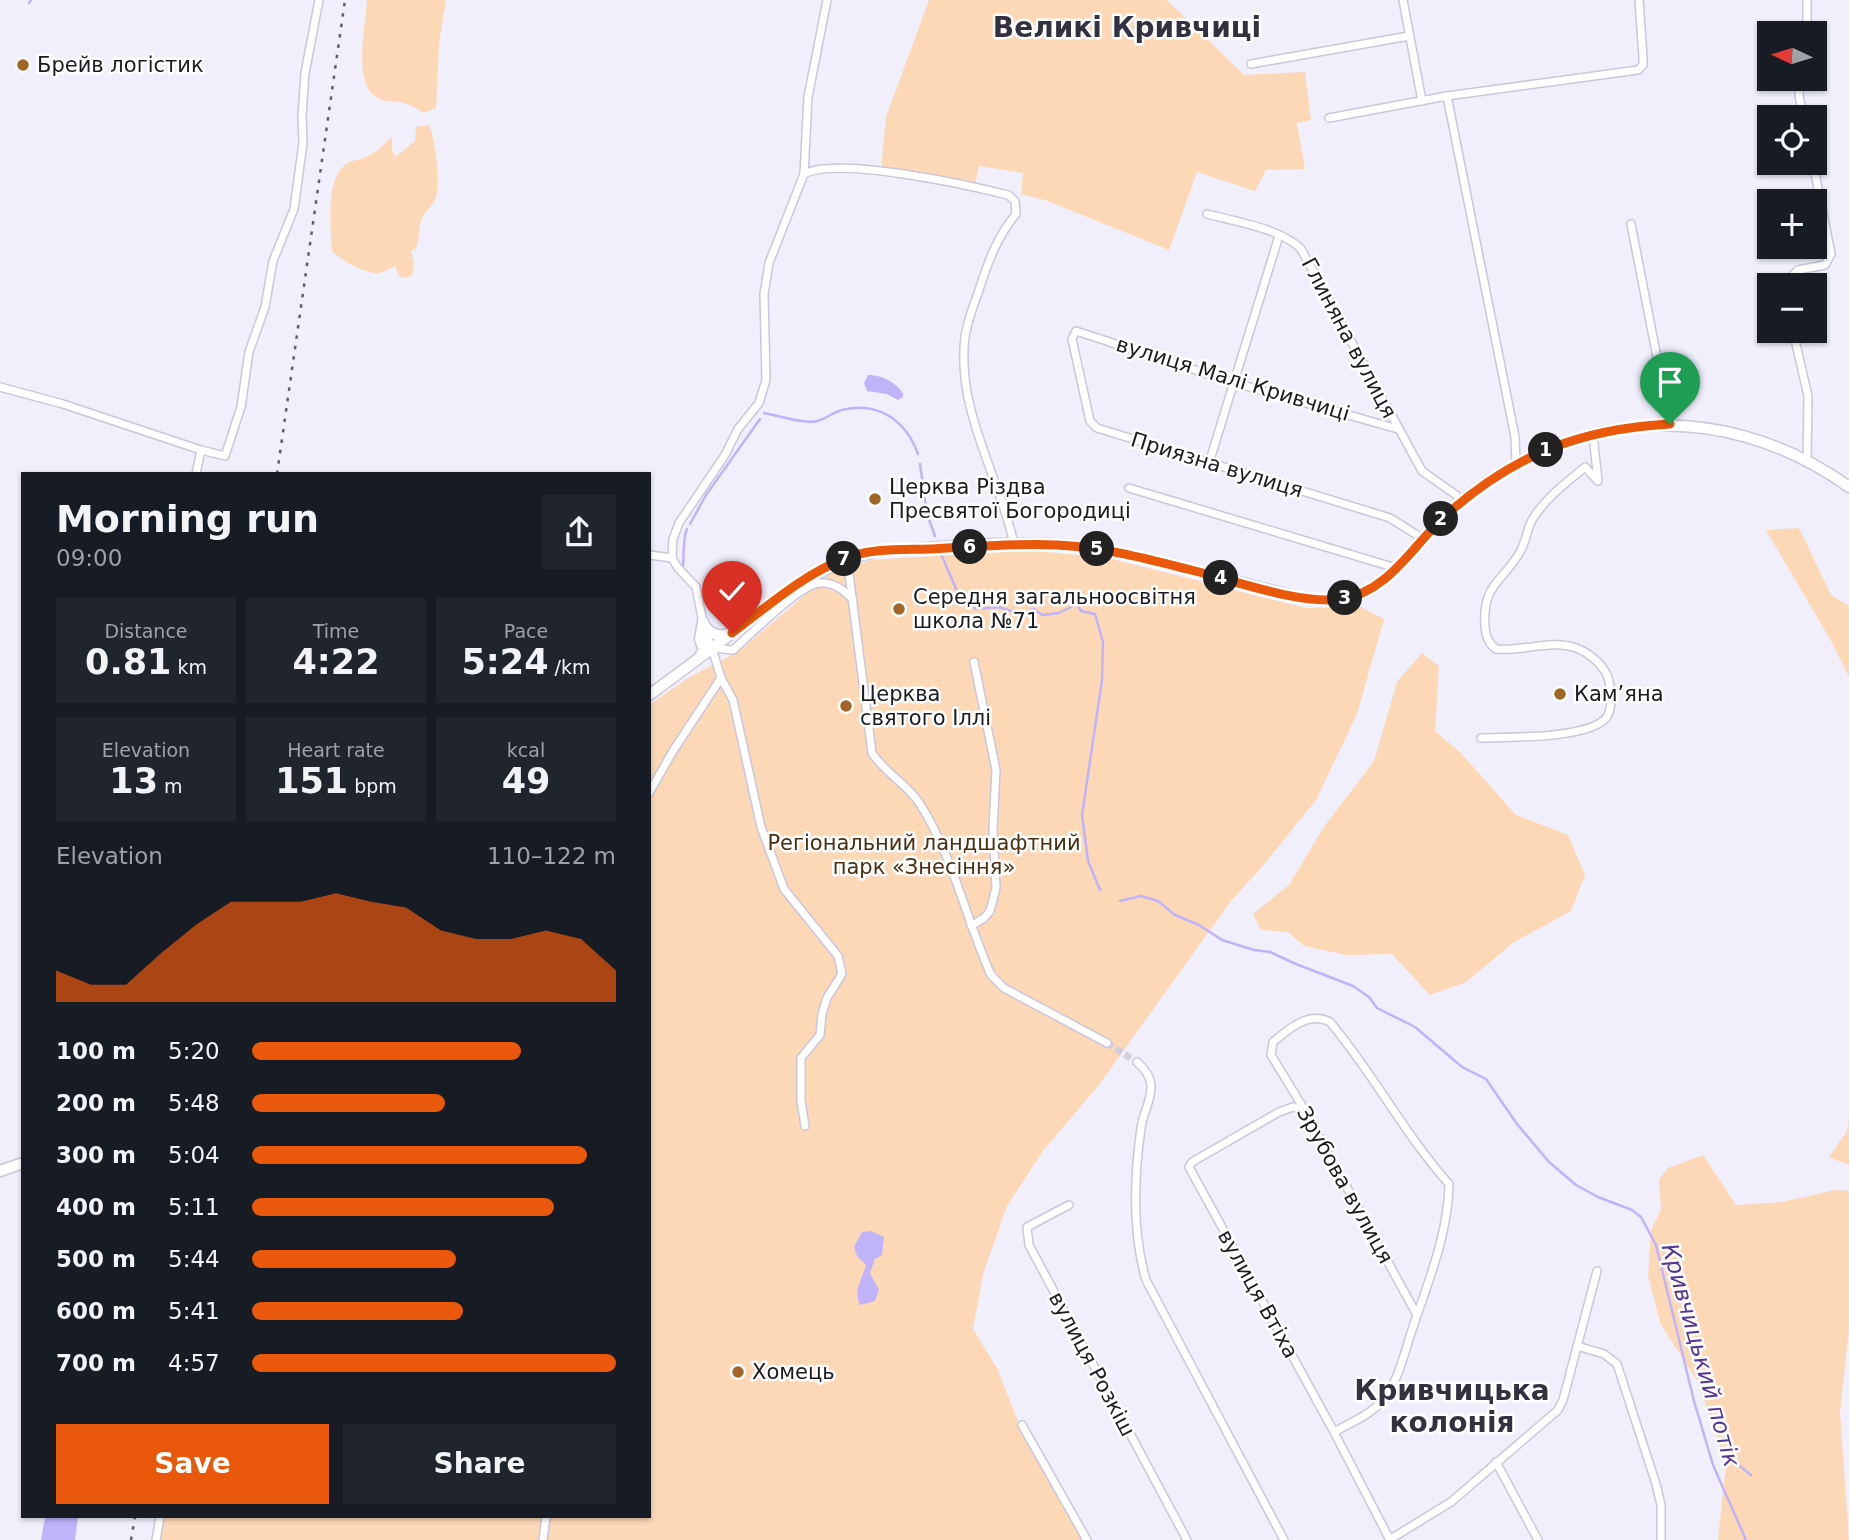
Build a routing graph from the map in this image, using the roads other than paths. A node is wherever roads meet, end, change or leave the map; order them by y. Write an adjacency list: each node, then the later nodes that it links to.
1 (318, 0): 25 (street)
2 (827, 0): 12 (street)
3 (1403, 0): 7 (street)
4 (1639, 0): 9 (street)
5 (1807, 0): 6 (street)
6 (1807, 21)
7 (1409, 36): 8 (street); 10 (street)
8 (1251, 64)
9 (1447, 96): 10 (street); 28 (street)
10 (1422, 101): 11 (street)
11 (1329, 118)
12 (804, 174): 34 (street); 36 (street)
13 (1815, 175): 17 (street)
14 (1207, 214): 16 (street, Глиняна вулиця)
15 (1631, 224): 22 (street)
16 (1279, 236): 20 (street); 23 (street, Глиняна вулиця)
17 (1795, 273)
18 (1072, 338): 20 (street, вулиця Малі Кривчиці); 27 (street, Приязна вулиця)
19 (1796, 343): 26 (street)
20 (1232, 382): 23 (street, вулиця Малі Кривчиці); 27 (street)
21 (0, 387): 25 (street)
22 (1670, 424): 24 (main road); 26 (main road)
23 (1398, 429): 32 (street, Глиняна вулиця)
24 (1593, 435): 28 (main road); 47 (street)
25 (201, 450): 29 (street)
26 (1807, 462): 30 (main road)
27 (1209, 463): 33 (street, Приязна вулиця)
28 (1516, 463): 32 (main road)
29 (196, 472)
30 (1849, 486)
31 (1129, 488): 38 (street)
32 (1464, 500): 33 (main road)
33 (1422, 538): 38 (main road)
34 (1014, 544): 37 (main road); 38 (main road)
35 (651, 555): 36 (street)
36 (673, 558): 40 (street)
37 (846, 558): 39 (street); 41 (main road)
38 (1396, 568)
39 (853, 600): 42 (street); 49 (street)
40 (703, 622): 41 (main road); 42 (street); 43 (main road)
41 (732, 633): 42 (main road)
42 (712, 648): 43 (main road); 45 (street)
43 (698, 659): 46 (main road)
44 (974, 662): 49 (street)
45 (721, 678): 48 (street); 53 (street)
46 (651, 694)
47 (1480, 738)
48 (651, 790)
49 (971, 926): 50 (street)
50 (1107, 1043)
51 (1137, 1062): 69 (street)
52 (1304, 1111): 58 (street, Зрубова вулиця); 58 (street, Зрубова вулиця); 61 (street, вулиця Втіха)
53 (805, 1126)
54 (21, 1164): 55 (main road)
55 (0, 1171)
56 (1069, 1205): 68 (street, вулиця Розкіш)
57 (1597, 1271): 59 (street)
58 (1417, 1315): 61 (street)
59 (1577, 1346): 62 (street); 72 (street)
60 (1022, 1425): 67 (street)
61 (1334, 1432): 70 (street, вулиця Втіха)
62 (1496, 1462): 70 (street); 71 (street)
63 (160, 1518): 65 (street)
64 (546, 1518): 66 (street)
65 (156, 1540)
66 (543, 1540)
67 (1087, 1540)
68 (1187, 1540)
69 (1284, 1540)
70 (1390, 1540)
71 (1538, 1540)
72 (1661, 1540)

